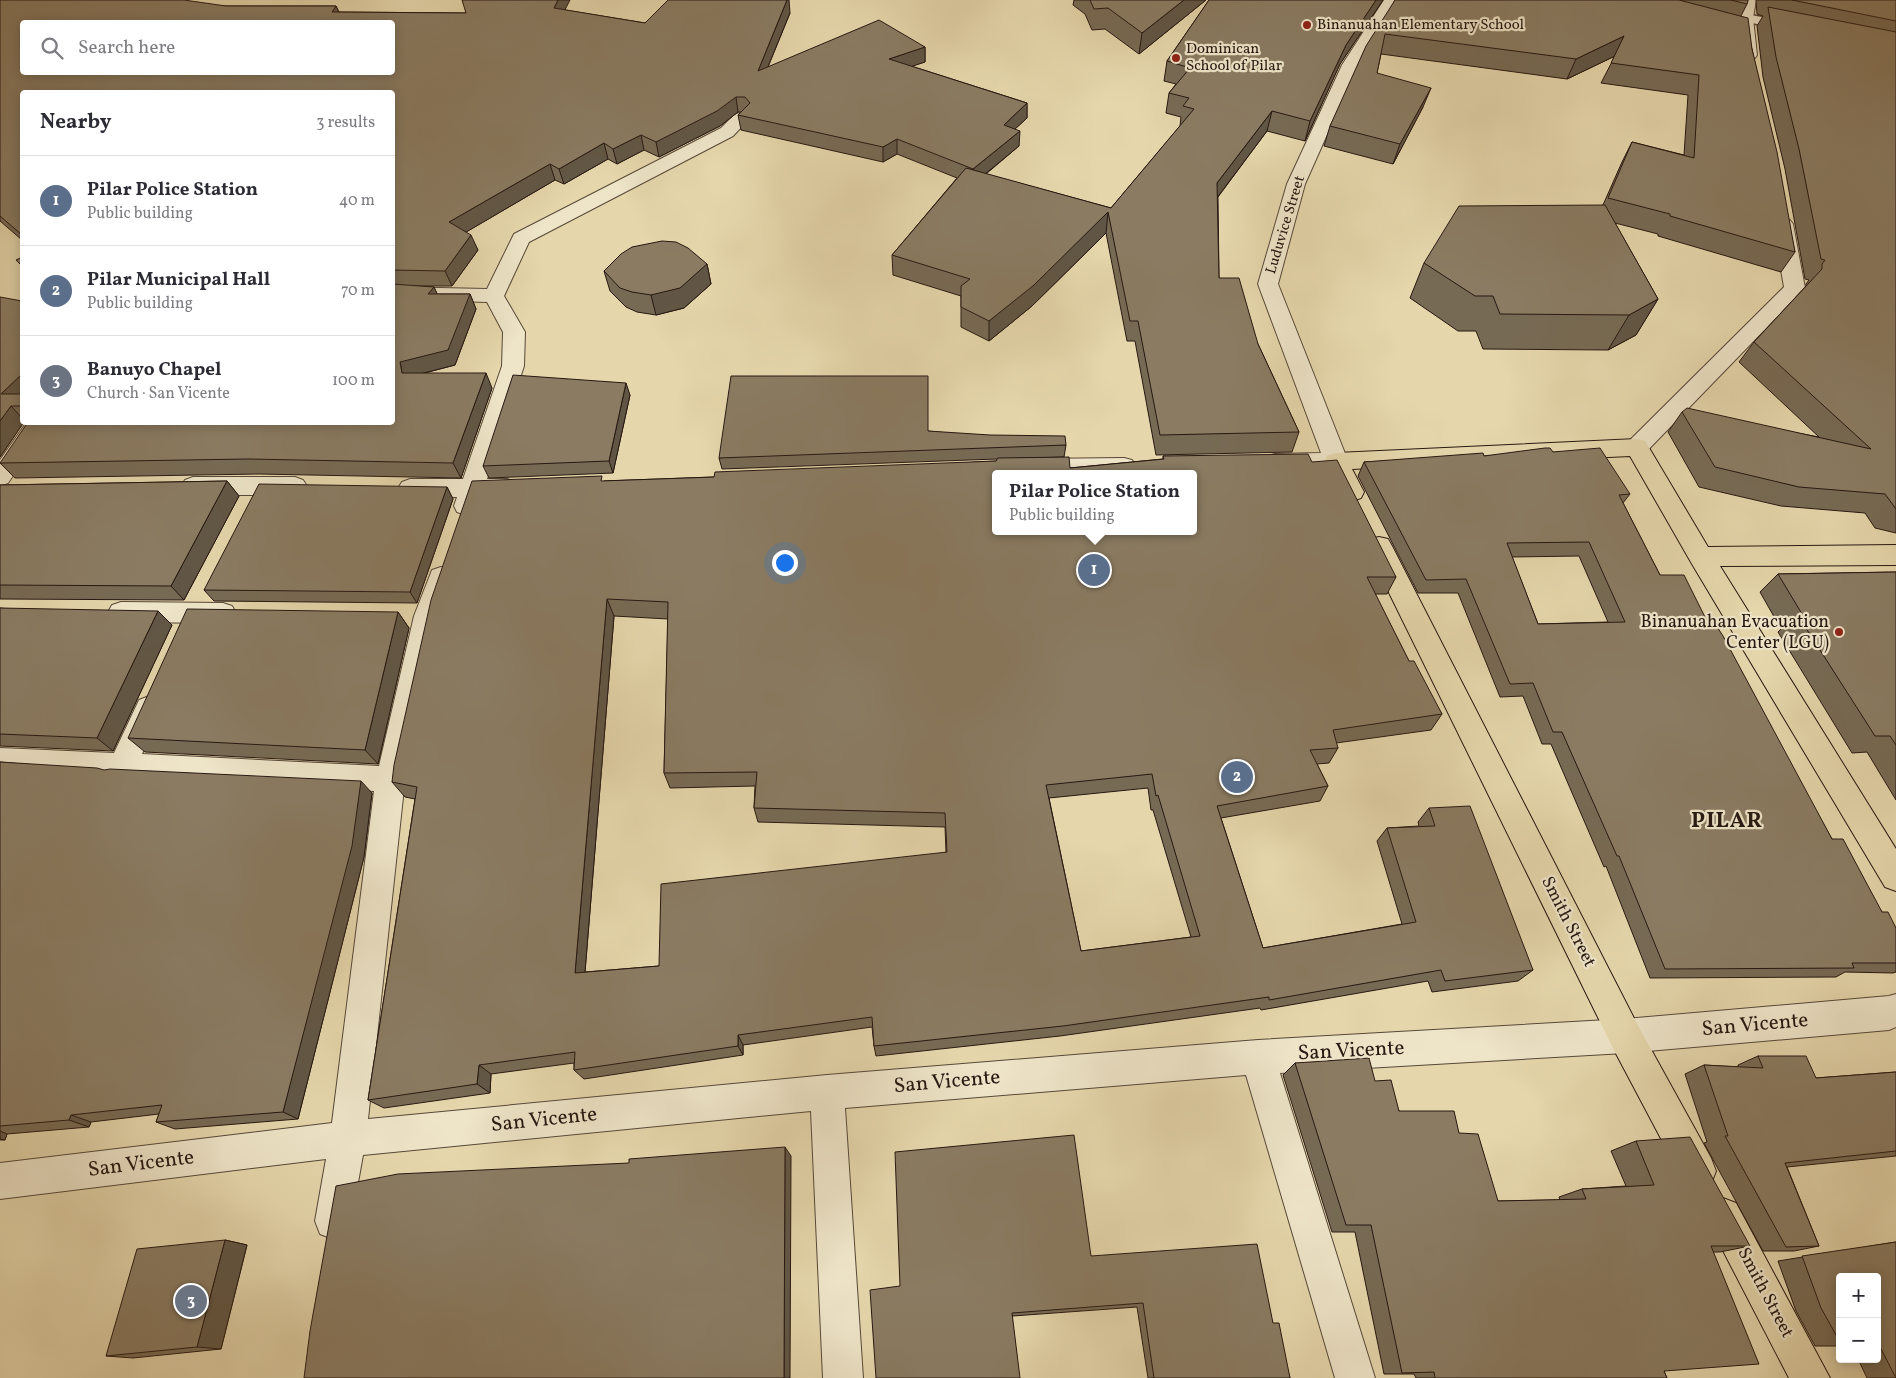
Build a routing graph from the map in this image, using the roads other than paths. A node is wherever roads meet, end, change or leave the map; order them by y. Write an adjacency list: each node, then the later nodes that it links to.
1 (1392, 0): 11 (street, Luduvice Street)
2 (1741, 20): 3 (lane); 4 (street)
3 (1803, 29)
4 (1751, 72)
5 (741, 118): 8 (street)
6 (1779, 202): 10 (street)
7 (395, 293): 8 (street)
8 (494, 296): 21 (street)
9 (38, 425): 15 (street)
10 (1637, 446): 11 (main road); 24 (main road)
11 (1336, 461): 12 (street); 38 (main road, Smith Street)
12 (1258, 463)
13 (1150, 465): 14 (street)
14 (1005, 468)
15 (7, 485)
16 (259, 485): 17 (street); 18 (street); 22 (street)
17 (169, 486)
18 (317, 486)
19 (531, 487): 21 (street)
20 (385, 488): 21 (street)
21 (472, 489): 30 (street)
22 (246, 511)
23 (1896, 555): 24 (main road)
24 (1701, 557): 36 (main road)
25 (206, 587): 27 (street)
26 (93, 611): 27 (street)
27 (193, 612): 28 (street); 31 (street)
28 (252, 613)
29 (398, 616): 30 (street)
30 (427, 616): 35 (street)
31 (181, 638)
32 (157, 690): 34 (street)
33 (0, 760): 34 (street)
34 (121, 768): 35 (street)
35 (390, 779): 41 (street)
36 (1896, 877)
37 (1896, 1010): 38 (street, San Vicente)
38 (1625, 1036): 39 (street, San Vicente); 46 (main road, Smith Street)
39 (1258, 1057): 40 (street, San Vicente); 45 (street)
40 (827, 1092): 41 (street, San Vicente); 44 (street)
41 (348, 1139): 42 (street, San Vicente); 43 (street)
42 (0, 1181)
43 (327, 1254)
44 (843, 1378)
45 (1354, 1378)
46 (1810, 1378)

